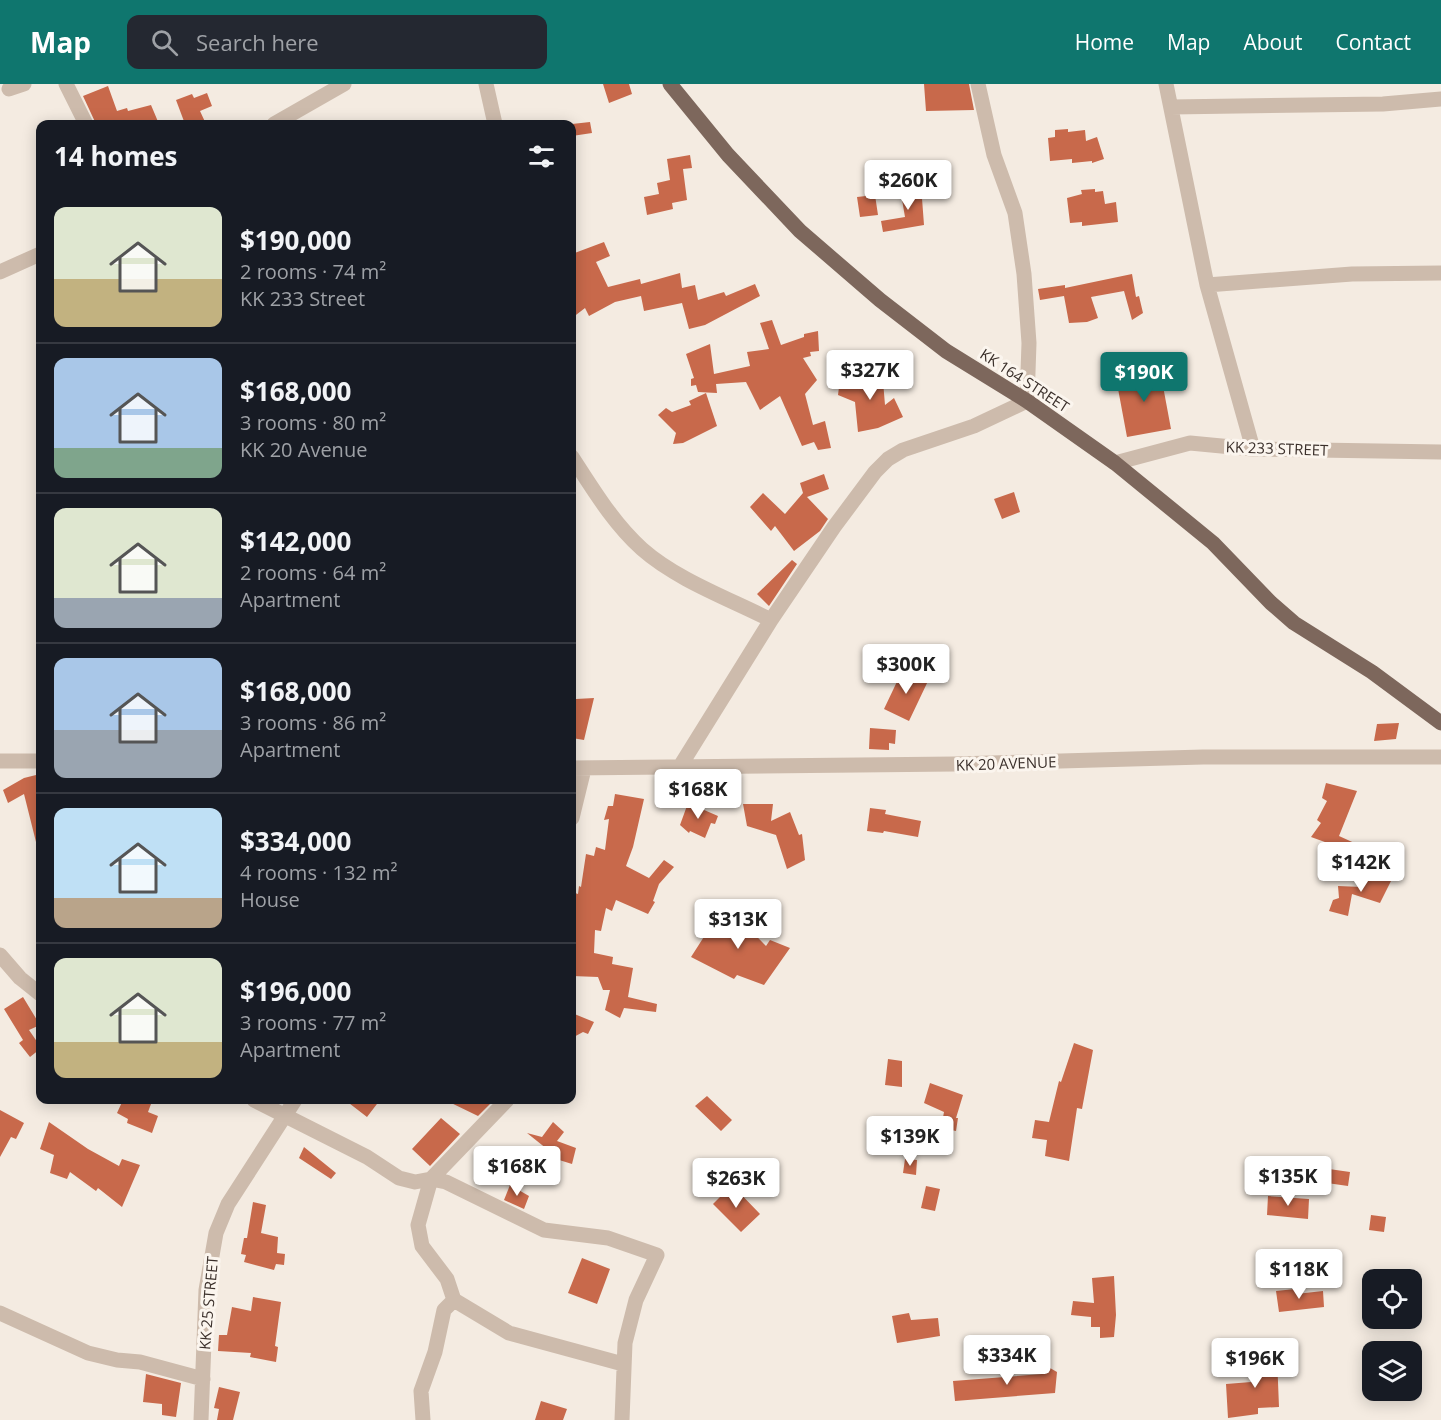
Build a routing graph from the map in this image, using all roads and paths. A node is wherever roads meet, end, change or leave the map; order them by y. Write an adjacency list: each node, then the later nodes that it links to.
1 (24, 84): 9 (street)
2 (66, 84): 12 (street)
3 (344, 84): 8 (street)
4 (486, 84): 14 (street)
5 (670, 84): 19 (main road, KK 164 STREET)
6 (978, 84): 19 (street)
7 (1166, 84): 11 (street)
8 (327, 88): 13 (street)
9 (9, 89)
10 (1441, 99): 11 (street)
11 (1171, 107): 18 (street)
12 (84, 120)
13 (280, 120)
14 (494, 120)
15 (36, 256): 16 (street)
16 (0, 272)
17 (1441, 273): 18 (street)
18 (1207, 285): 20 (street)
19 (1027, 401): 22 (main road, KK 164 STREET); 24 (street)
20 (1253, 449): 21 (street, KK 233 STREET); 22 (street, KK 233 STREET)
21 (1441, 452)
22 (1115, 462): 25 (main road, KK 164 STREET)
23 (576, 463): 24 (street)
24 (771, 620): 29 (street)
25 (1441, 723)
26 (1441, 758): 29 (street, KK 20 AVENUE)
27 (0, 761): 28 (street)
28 (36, 761)
29 (678, 768): 30 (street, KK 20 AVENUE)
30 (578, 769): 31 (street)
31 (576, 785)
32 (0, 955): 33 (street)
33 (36, 991)
34 (262, 1104): 37 (street)
35 (292, 1104): 37 (street, KK 25 STREET)
36 (503, 1104): 38 (street)
37 (283, 1115): 38 (street); 42 (street, KK 25 STREET)
38 (431, 1179): 39 (street); 41 (street)
39 (454, 1300): 41 (street); 44 (street)
40 (0, 1313): 42 (street)
41 (623, 1364): 45 (street)
42 (203, 1379): 43 (street, KK 25 STREET)
43 (201, 1420)
44 (423, 1420)
45 (622, 1420)

